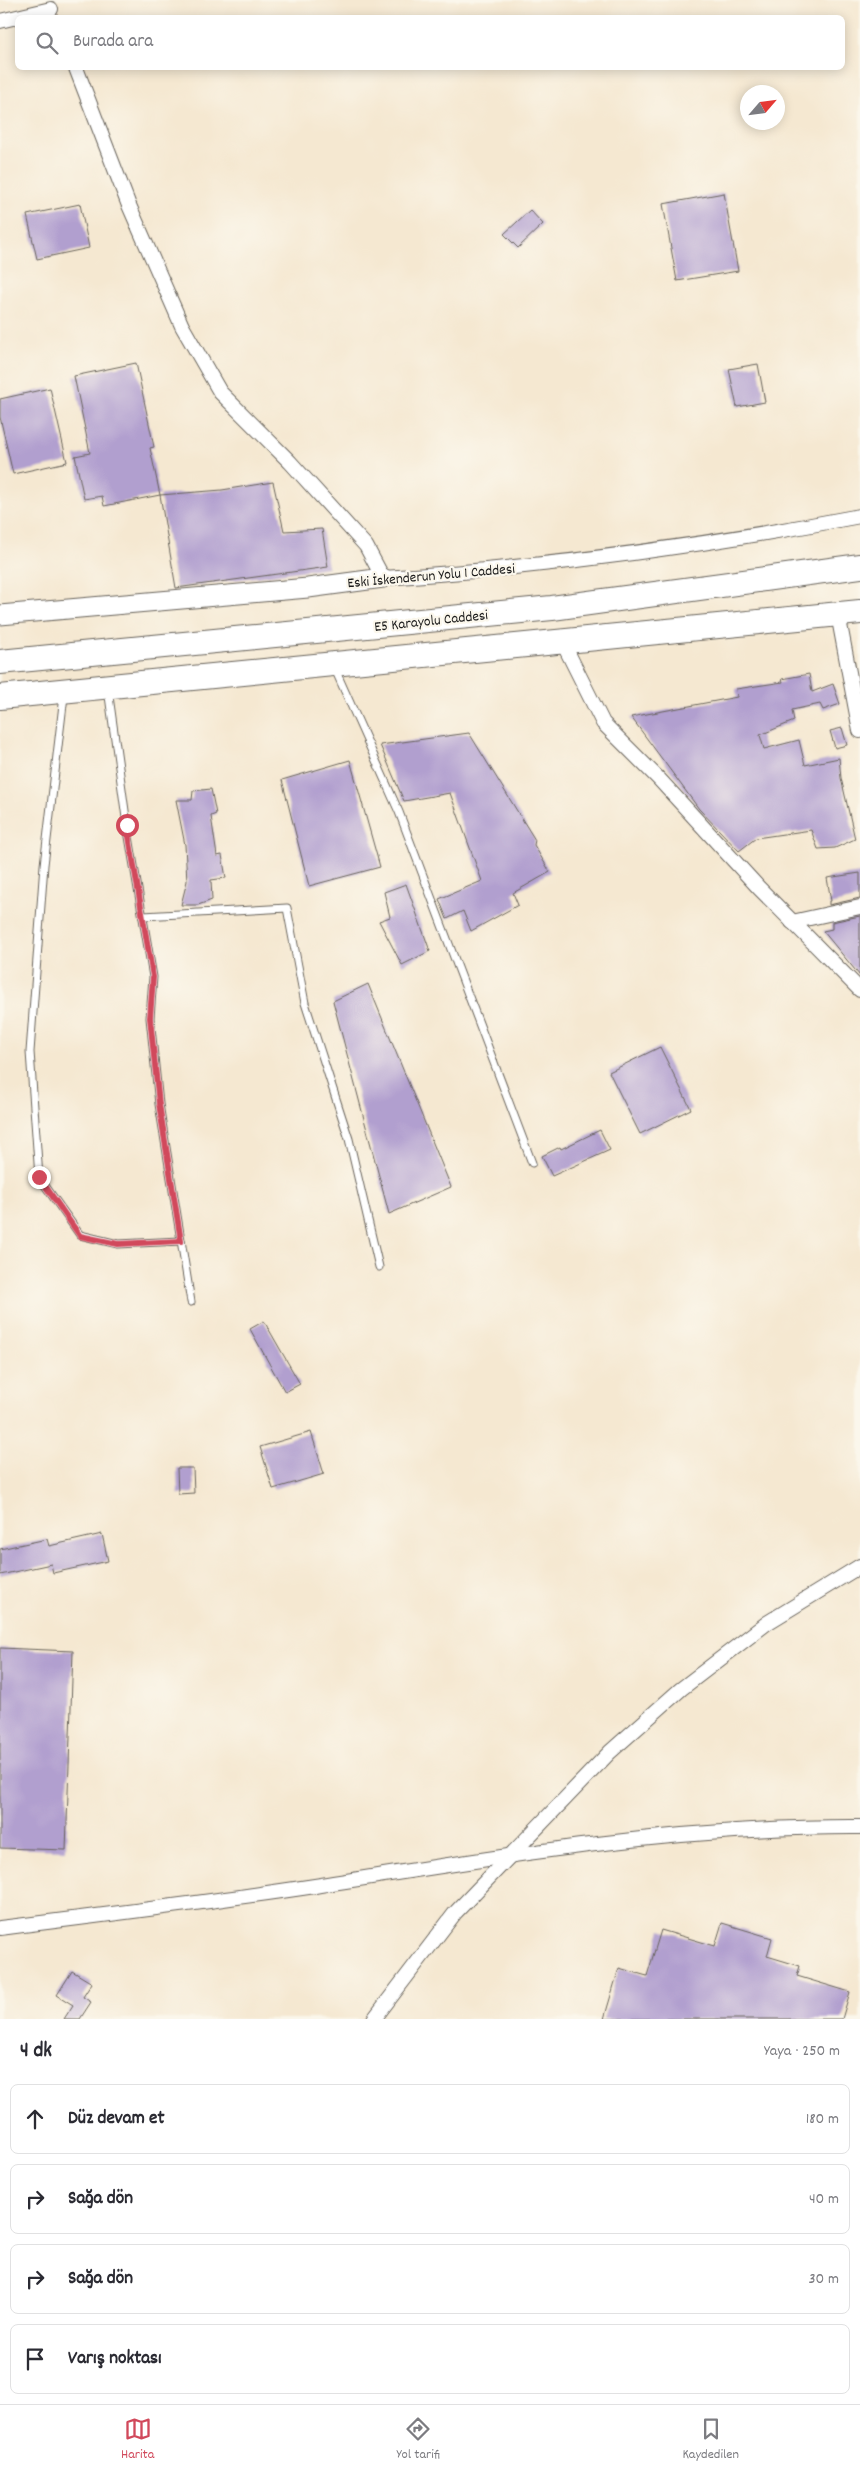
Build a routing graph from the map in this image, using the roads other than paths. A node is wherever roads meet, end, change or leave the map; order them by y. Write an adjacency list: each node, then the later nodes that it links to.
1 (51, 9): 2 (street)
2 (23, 15)
3 (15, 17): 4 (street)
4 (0, 20)
5 (77, 70): 8 (street)
6 (860, 516): 8 (street, Eski İskenderun Yolu 1 Caddesi)
7 (860, 566): 12 (highway, E5 Karayolu Caddesi)
8 (383, 578): 10 (street, Eski İskenderun Yolu 1 Caddesi)
9 (849, 613): 11 (highway); 17 (street)
10 (0, 615)
11 (563, 643): 13 (highway); 20 (street)
12 (0, 662)
13 (334, 665): 14 (highway); 22 (lane)
14 (108, 687): 15 (highway); 19 (lane)
15 (65, 691): 16 (highway); 23 (lane)
16 (0, 697)
17 (860, 732)
18 (860, 908): 20 (street)
19 (144, 916): 23 (lane); 24 (lane)
20 (792, 922): 21 (street)
21 (860, 990)
22 (532, 1163)
23 (181, 1241): 25 (lane)
24 (379, 1267)
25 (191, 1302)
26 (860, 1566): 28 (street)
27 (860, 1828): 28 (street)
28 (514, 1854): 29 (street); 30 (street)
29 (0, 1928)
30 (374, 2019)

